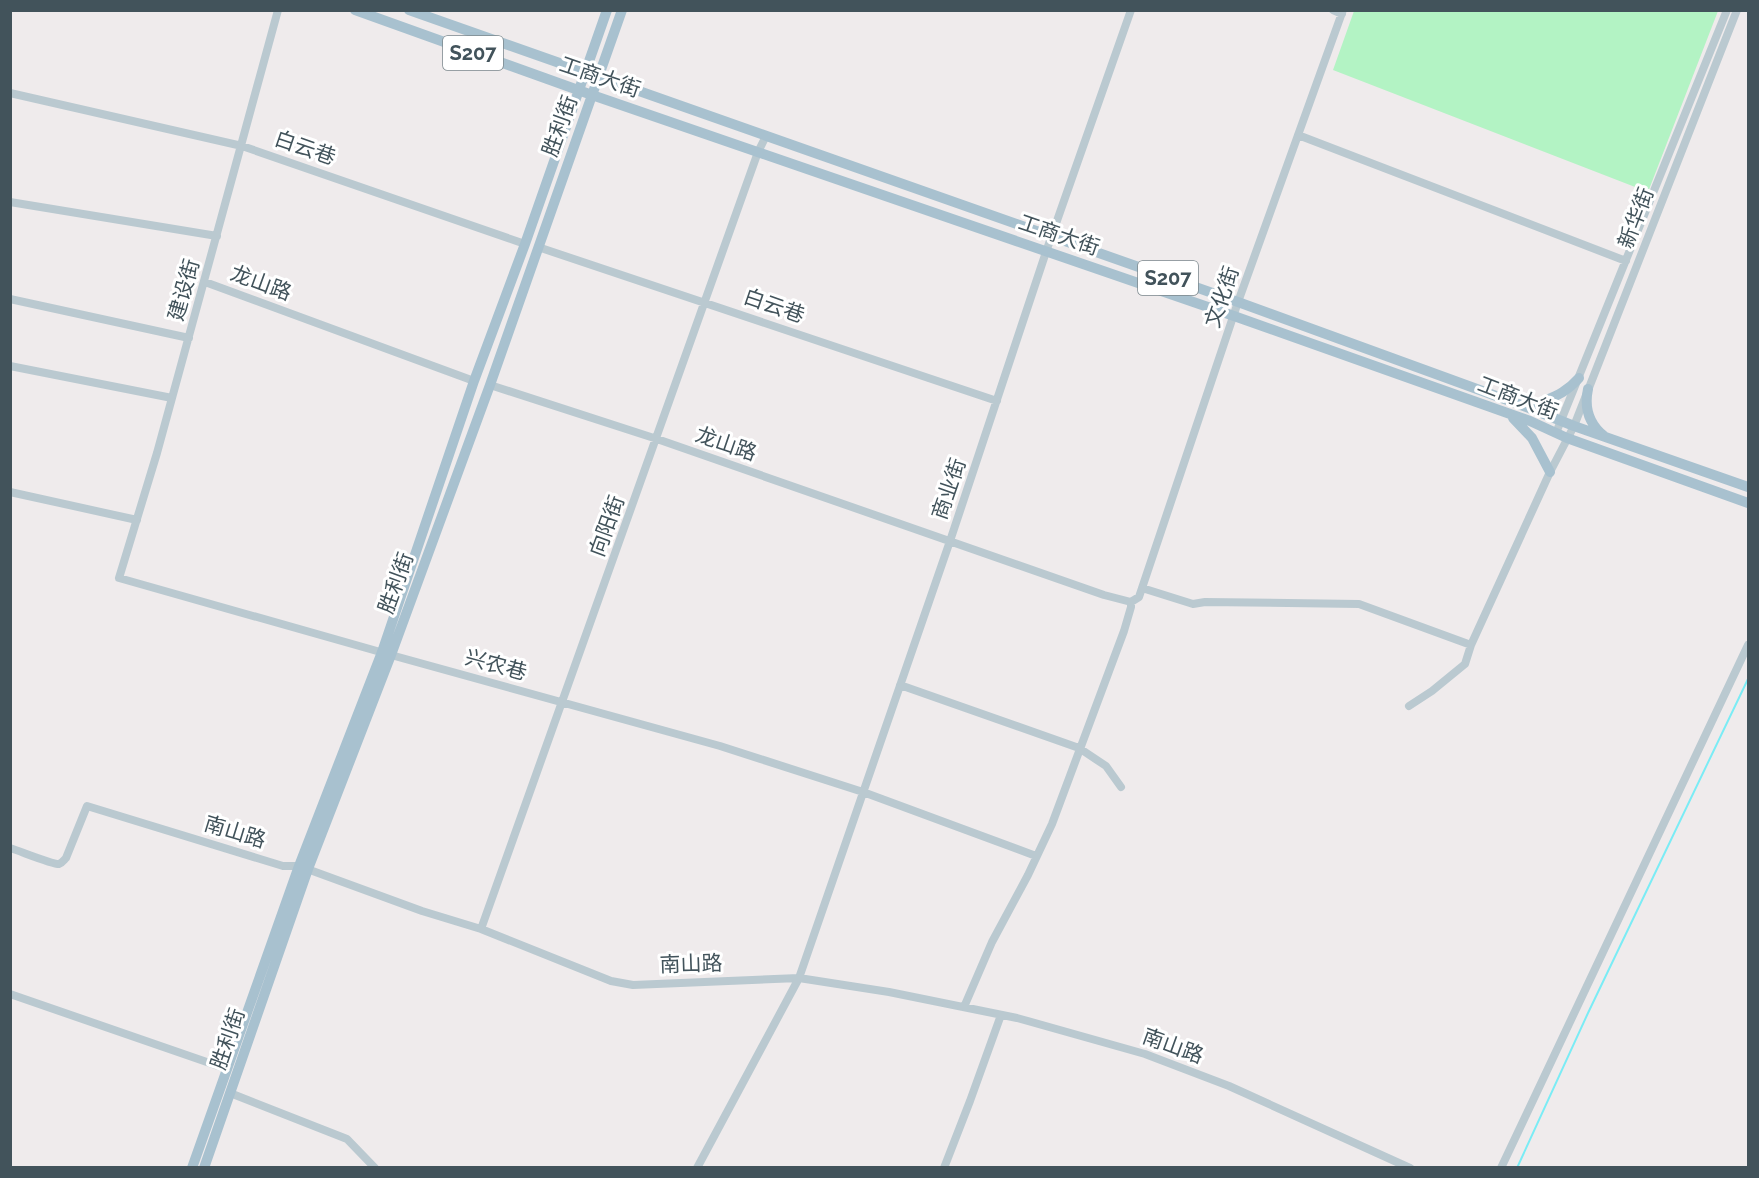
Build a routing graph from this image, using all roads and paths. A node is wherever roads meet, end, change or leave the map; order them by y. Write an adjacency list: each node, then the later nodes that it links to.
1 (278, 10): 18 (street, 建设街)
2 (355, 10): 13 (main road, 工商大街 / S207)
3 (409, 10): 11 (main road, 工商大街 / S207)
4 (607, 10): 11 (main road, 胜利街)
5 (622, 10): 12 (main road, 胜利街)
6 (1131, 10): 22 (street, 商业街)
7 (1333, 10): 10 (street)
8 (1727, 10): 26 (street, 新华街)
9 (1737, 10): 37 (street, 新华街)
10 (1342, 12): 16 (street, 文化街)
11 (586, 72): 12 (main road, 工商大街 / S207); 13 (main road, 胜利街)
12 (599, 78): 15 (main road, 胜利街); 17 (main road, 工商大街 / S207)
13 (579, 90): 15 (main road, 工商大街 / S207); 23 (main road, 胜利街)
14 (10, 93): 18 (street, 白云巷)
15 (592, 95): 19 (main road, 工商大街 / S207); 24 (main road, 胜利街)
16 (1298, 135): 26 (street); 30 (street, 文化街)
17 (766, 136): 19 (street, 向阳街); 22 (main road, 工商大街 / S207)
18 (242, 146): 21 (street, 建设街); 23 (street, 白云巷)
19 (758, 152): 25 (main road, 工商大街 / S207); 29 (street, 向阳街)
20 (10, 202): 21 (street)
21 (217, 236): 27 (street, 建设街)
22 (1052, 237): 25 (street, 商业街); 30 (main road, 工商大街 / S207)
23 (525, 243): 35 (main road, 胜利街)
24 (538, 247): 29 (street, 白云巷); 36 (main road, 胜利街)
25 (1046, 252): 31 (main road, 工商大街 / S207); 39 (street, 商业街)
26 (1626, 261): 34 (street, 新华街)
27 (205, 282): 32 (street, 建设街); 35 (street, 龙山路)
28 (10, 299): 32 (street)
29 (706, 302): 39 (street, 白云巷); 46 (street, 向阳街)
30 (1238, 302): 31 (street, 文化街); 40 (main road, 工商大街 / S207)
31 (1234, 316): 41 (main road, 工商大街 / S207); 55 (street, 文化街)
32 (189, 338): 38 (street, 建设街)
33 (10, 366): 38 (street)
34 (1579, 378): 40 (main road); 42 (street, 新华街)
35 (474, 381): 59 (main road, 胜利街)
36 (490, 385): 46 (street, 龙山路); 59 (main road, 胜利街)
37 (1588, 389): 43 (street, 新华街); 47 (main road)
38 (172, 398): 52 (street, 建设街)
39 (997, 401): 53 (street, 商业街)
40 (1529, 408): 42 (main road, 工商大街 / S207)
41 (1509, 414): 44 (main road, 工商大街 / S207); 48 (main road)
42 (1561, 421): 43 (main road, 工商大街 / S207); 44 (street, 新华街)
43 (1574, 426): 45 (street, 新华街); 47 (main road, 工商大街 / S207)
44 (1556, 433): 45 (main road, 工商大街 / S207)
45 (1568, 438): 48 (street, 新华街); 51 (main road, 工商大街 / S207)
46 (657, 439): 53 (street, 龙山路); 61 (street, 向阳街)
47 (1610, 439): 49 (main road, 工商大街 / S207)
48 (1550, 472): 57 (street, 新华街)
49 (1749, 488)
50 (10, 492): 52 (street)
51 (1749, 503)
52 (136, 520): 54 (street, 建设街)
53 (951, 541): 56 (street, 龙山路); 60 (street, 商业街)
54 (119, 578): 59 (street, 兴农巷)
55 (1142, 588): 56 (street, 文化街); 57 (street)
56 (1135, 599): 63 (street, 文化街)
57 (1471, 645): 62 (street, 新华街)
58 (1749, 645): 82 (street)
59 (386, 654): 61 (street, 兴农巷); 68 (main road, 胜利街)
60 (900, 685): 63 (street); 65 (street, 商业街)
61 (563, 702): 65 (street, 兴农巷); 69 (street, 向阳街)
62 (1409, 706)
63 (1079, 748): 64 (street); 67 (street, 文化街)
64 (1121, 787)
65 (863, 792): 67 (street, 兴农巷); 70 (street, 商业街)
66 (10, 848): 68 (street, 南山路)
67 (1036, 856): 72 (street, 文化街)
68 (304, 867): 69 (street, 南山路); 74 (main road, 胜利街); 75 (main road, 胜利街)
69 (482, 929): 70 (street, 南山路)
70 (799, 978): 72 (street, 南山路); 79 (street, 商业街)
71 (10, 994): 74 (street)
72 (964, 1007): 73 (street, 南山路)
73 (1001, 1015): 80 (street); 81 (street, 南山路)
74 (227, 1069): 76 (main road, 胜利街)
75 (230, 1093): 77 (main road, 胜利街); 78 (street)
76 (192, 1167)
77 (204, 1167)
78 (375, 1167)
79 (697, 1167)
80 (944, 1167)
81 (1410, 1167)
82 (1501, 1167)

